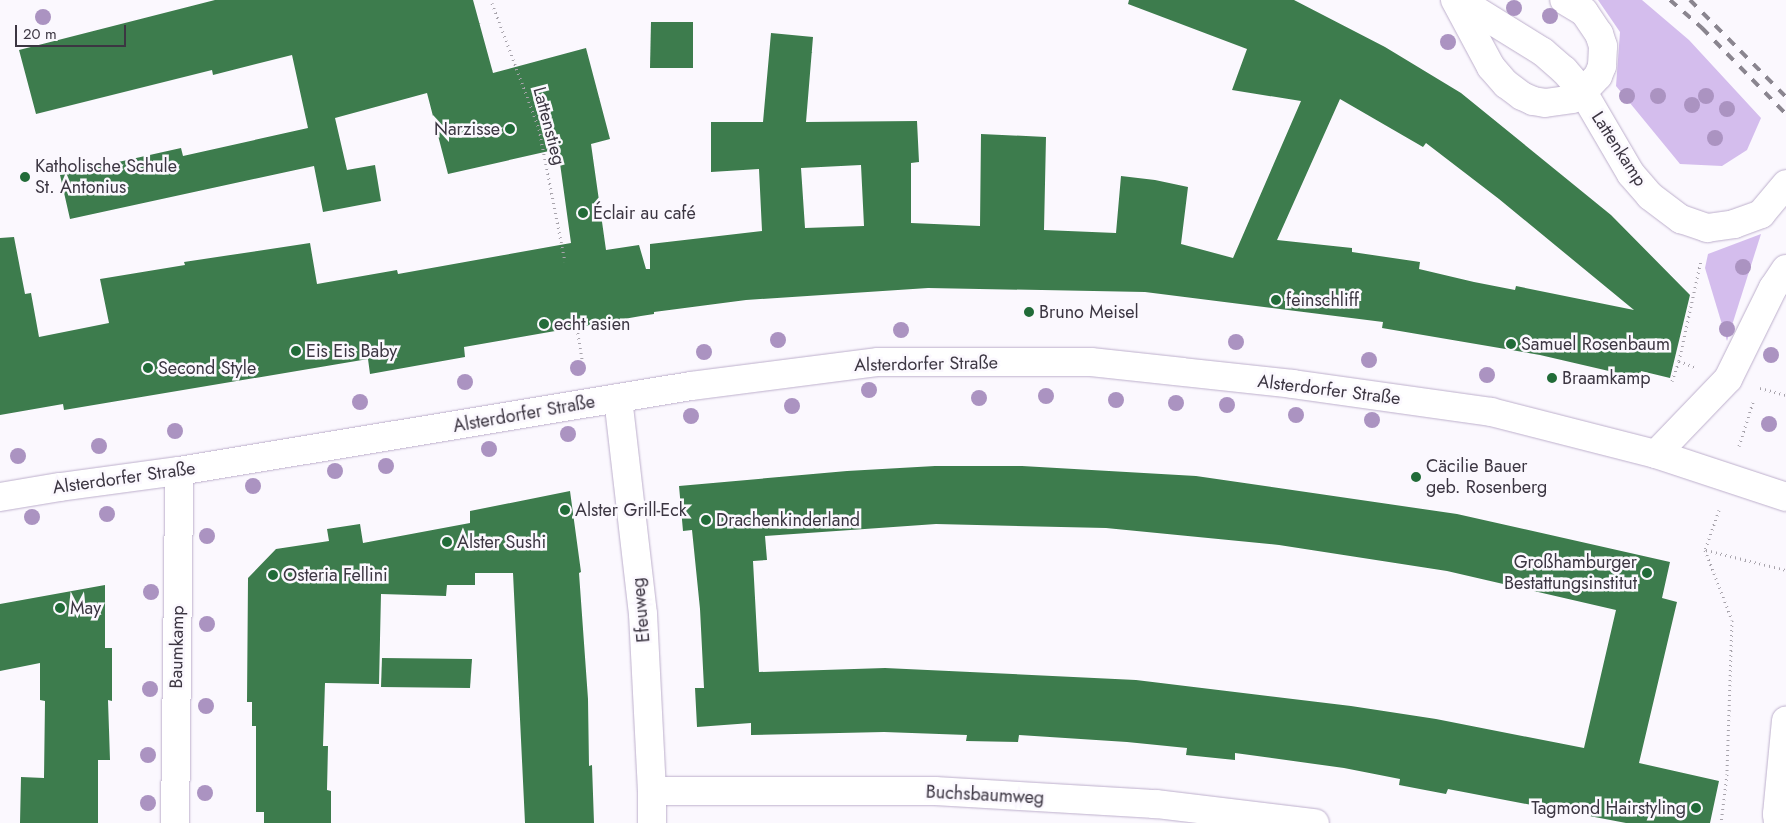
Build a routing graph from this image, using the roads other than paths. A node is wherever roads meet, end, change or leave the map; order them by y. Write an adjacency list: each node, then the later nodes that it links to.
1 (1455, 0): 4 (street, Lattenkamp)
2 (1459, 0): 4 (street, Lattenkamp)
3 (1564, 0): 4 (street, Lattenkamp)
4 (1583, 92): 5 (street, Lattenkamp)
5 (1786, 184)
6 (1786, 269): 8 (street)
7 (618, 398): 8 (street, Alsterdorfer Straße); 9 (street, Alsterdorfer Straße); 13 (street, Efeuweg)
8 (1656, 454): 11 (street, Alsterdorfer Straße)
9 (179, 471): 10 (street, Alsterdorfer Straße); 14 (street, Baumkamp)
10 (0, 497)
11 (1786, 497)
12 (1786, 720): 17 (street)
13 (652, 791): 15 (street, Efeuweg); 16 (street, Buchsbaumweg)
14 (174, 823)
15 (652, 823)
16 (1315, 823)
17 (1778, 823)

